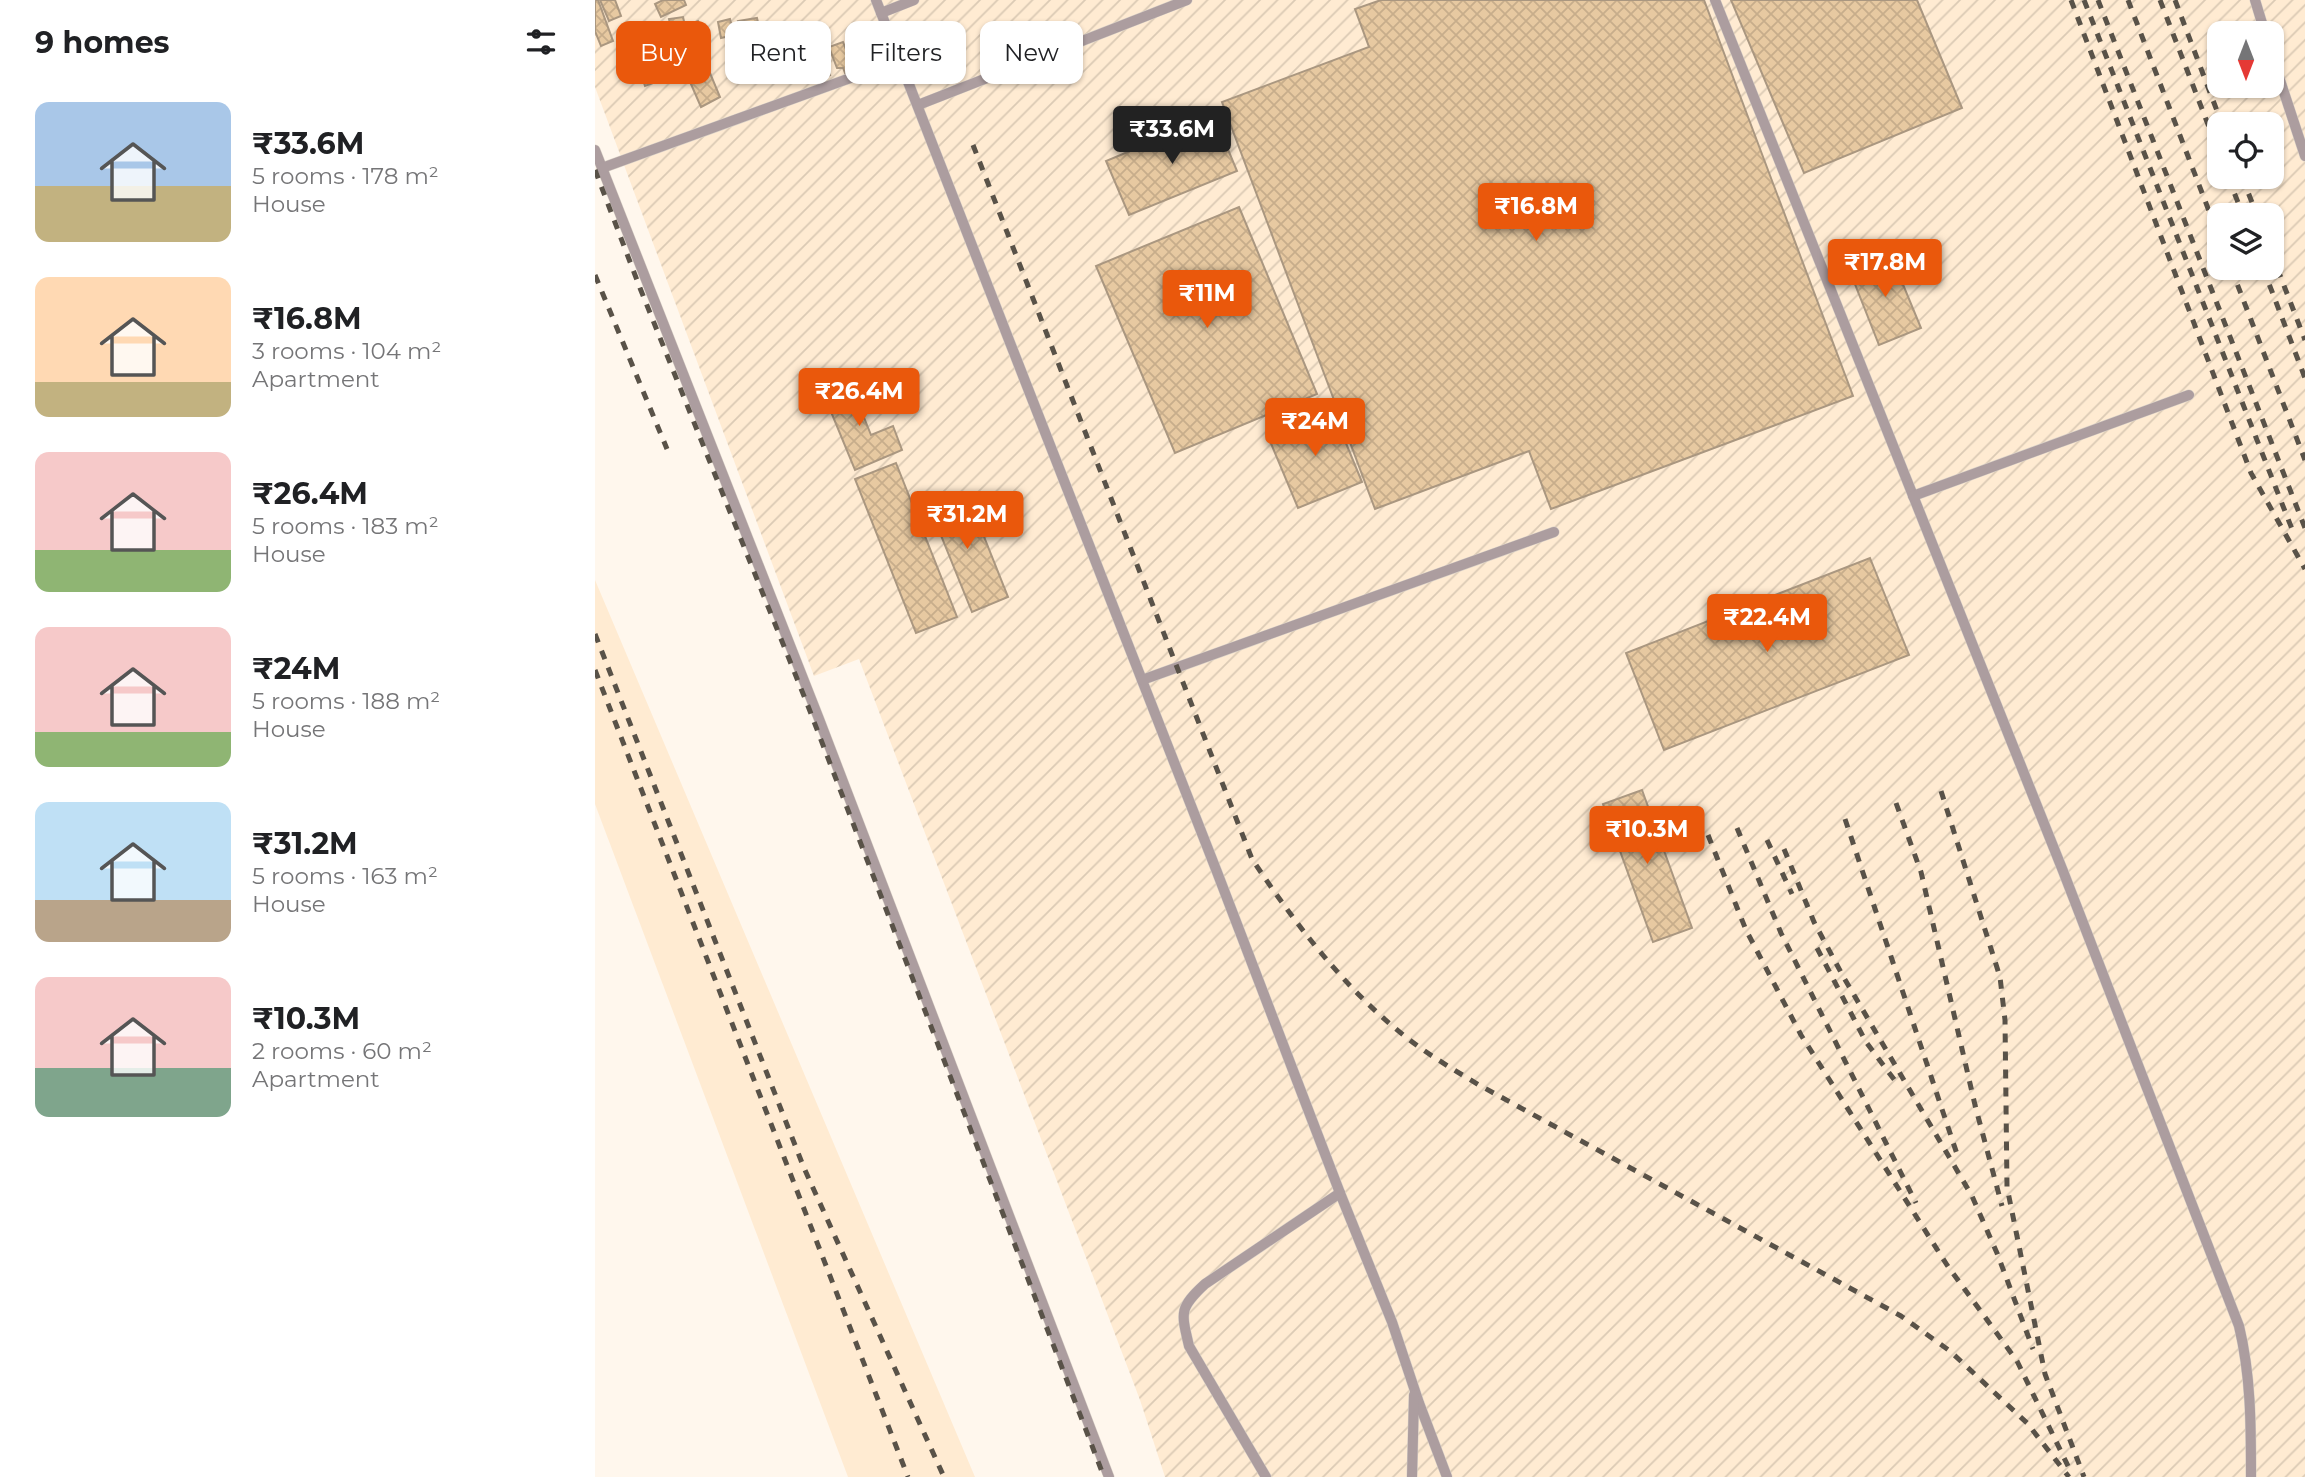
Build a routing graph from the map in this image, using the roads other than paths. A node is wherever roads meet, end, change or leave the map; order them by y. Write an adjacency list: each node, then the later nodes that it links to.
1 (876, 0): 6 (lane)
2 (914, 0): 6 (lane)
3 (1187, 0): 12 (lane)
4 (1715, 0): 17 (lane)
5 (2255, 0): 8 (lane)
6 (881, 13): 7 (lane)
7 (884, 21)
8 (2261, 21)
9 (845, 80): 15 (lane)
10 (910, 84): 12 (lane)
11 (2284, 92): 14 (lane)
12 (918, 105): 19 (lane)
13 (595, 150): 15 (lane)
14 (2305, 156)
15 (602, 167): 22 (lane)
16 (2189, 395): 17 (lane)
17 (1913, 496): 26 (lane)
18 (1554, 532): 19 (lane)
19 (1142, 680): 20 (lane)
20 (1340, 1194): 21 (lane); 23 (lane)
21 (1414, 1387): 24 (lane); 25 (lane)
22 (1109, 1477)
23 (1266, 1477)
24 (1412, 1477)
25 (1447, 1477)
26 (2251, 1477)

